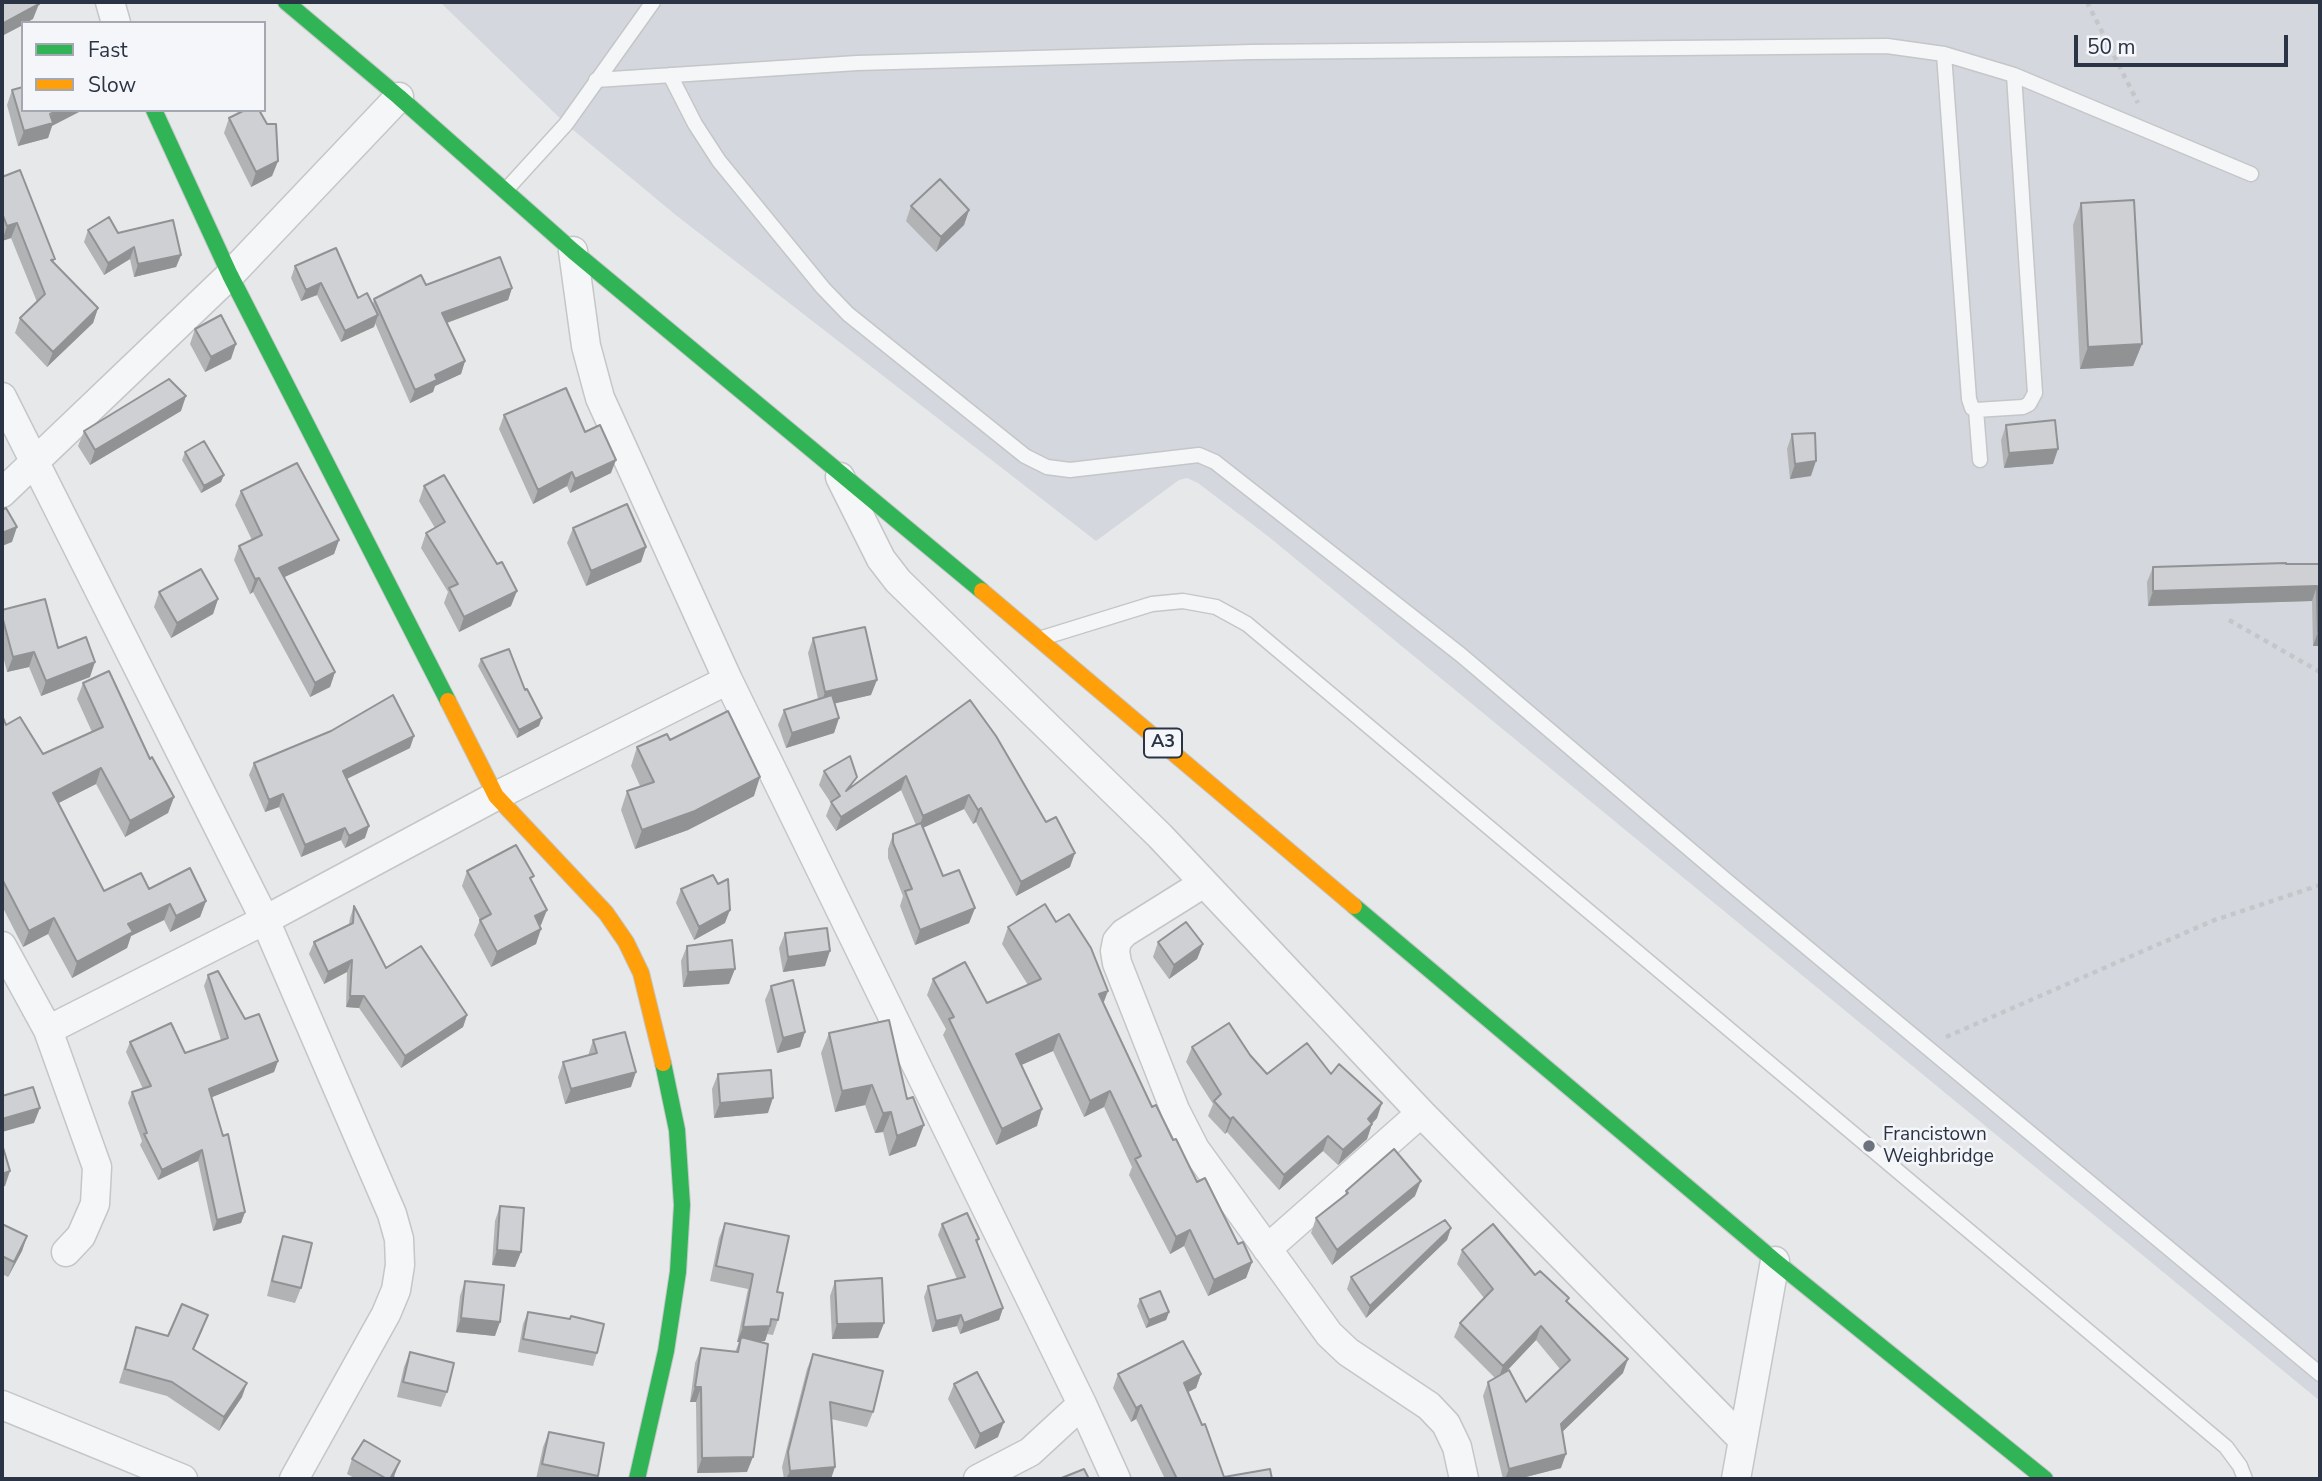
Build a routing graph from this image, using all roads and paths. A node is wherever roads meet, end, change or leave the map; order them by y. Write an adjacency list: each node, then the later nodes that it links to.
1 (110, 2): 5 (street)
2 (286, 2): 10 (main road, A3)
3 (653, 2): 9 (lane)
4 (2087, 2): 12 (path)
5 (115, 21)
6 (1944, 54): 7 (lane); 8 (lane); 18 (lane)
7 (670, 75): 9 (lane); 33 (lane)
8 (2014, 75): 12 (lane); 18 (lane)
9 (596, 80): 14 (lane)
10 (399, 97): 14 (main road, A3); 16 (street)
11 (155, 112): 16 (main road)
12 (2152, 132): 13 (lane)
13 (2251, 174)
14 (505, 191): 15 (main road, A3)
15 (573, 251): 21 (main road, A3); 26 (street)
16 (230, 275): 20 (street); 27 (main road)
17 (2, 397): 20 (street)
18 (1976, 411): 19 (lane)
19 (1980, 460)
20 (34, 464): 22 (street); 30 (street)
21 (836, 468): 24 (main road, A3); 28 (street)
22 (2, 493)
23 (2229, 620): 25 (path)
24 (1039, 639): 37 (main road, A3); 50 (lane)
25 (2320, 672)
26 (728, 680): 27 (street); 39 (street)
27 (496, 796): 30 (street); 44 (main road)
28 (1205, 883): 34 (street); 35 (street)
29 (2320, 885): 33 (path)
30 (265, 920): 32 (street); 43 (street)
31 (2, 946): 32 (street)
32 (48, 1030): 36 (street)
33 (1926, 1046): 38 (lane)
34 (1421, 1113): 35 (street); 41 (street)
35 (1266, 1249): 47 (street)
36 (65, 1252)
37 (1775, 1261): 41 (street); 49 (main road, A3)
38 (2320, 1374)
39 (1082, 1404): 45 (street); 46 (street)
40 (2, 1405): 42 (street)
41 (1742, 1440): 48 (street)
42 (183, 1479)
43 (295, 1479)
44 (637, 1479)
45 (978, 1479)
46 (1116, 1479)
47 (1464, 1479)
48 (1736, 1479)
49 (2045, 1479)
50 (2245, 1479)

